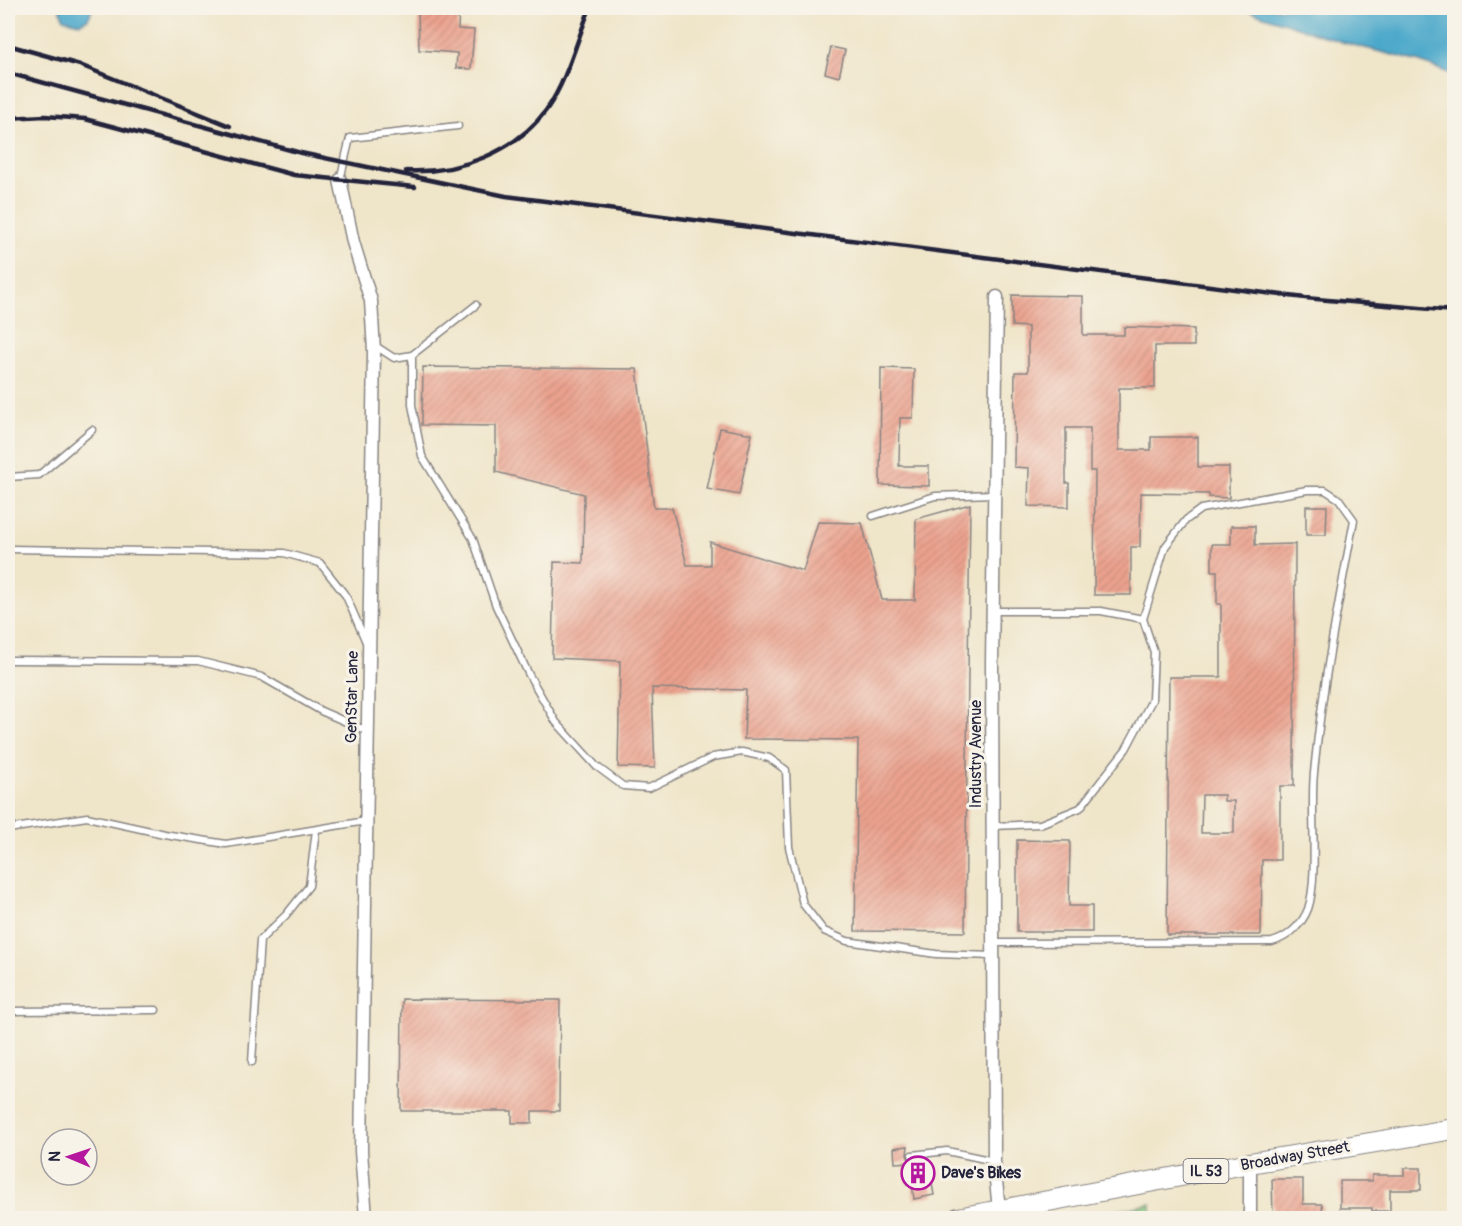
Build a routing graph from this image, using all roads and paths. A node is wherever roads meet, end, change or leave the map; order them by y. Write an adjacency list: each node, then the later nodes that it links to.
1 (458, 126): 2 (lane)
2 (340, 180): 5 (street, GenStar Lane)
3 (997, 297): 9 (street, Industry Avenue)
4 (476, 305): 6 (lane)
5 (374, 345): 6 (lane); 14 (street, GenStar Lane)
6 (412, 355): 21 (lane)
7 (92, 430): 8 (lane)
8 (8, 477)
9 (994, 494): 10 (lane); 12 (street, Industry Avenue)
10 (873, 516)
11 (8, 549): 14 (lane)
12 (993, 611): 13 (lane); 18 (street, Industry Avenue)
13 (1143, 619): 18 (lane); 21 (lane)
14 (369, 651): 16 (street, GenStar Lane)
15 (8, 660): 16 (lane)
16 (368, 731): 17 (street, GenStar Lane)
17 (367, 821): 20 (lane); 30 (street, GenStar Lane)
18 (992, 826): 21 (street, Industry Avenue)
19 (8, 829): 20 (lane)
20 (316, 830): 24 (lane)
21 (993, 950): 27 (street, Industry Avenue)
22 (156, 1010): 23 (lane)
23 (8, 1011)
24 (252, 1062)
25 (1455, 1129): 28 (main road, Broadway Street / IL 53)
26 (912, 1155): 27 (lane)
27 (994, 1161): 29 (street, Industry Avenue)
28 (1250, 1163): 29 (main road, Broadway Street / IL 53); 32 (street)
29 (999, 1210): 31 (main road, Broadway Street / IL 53)
30 (366, 1218)
31 (958, 1218)
32 (1250, 1218)

